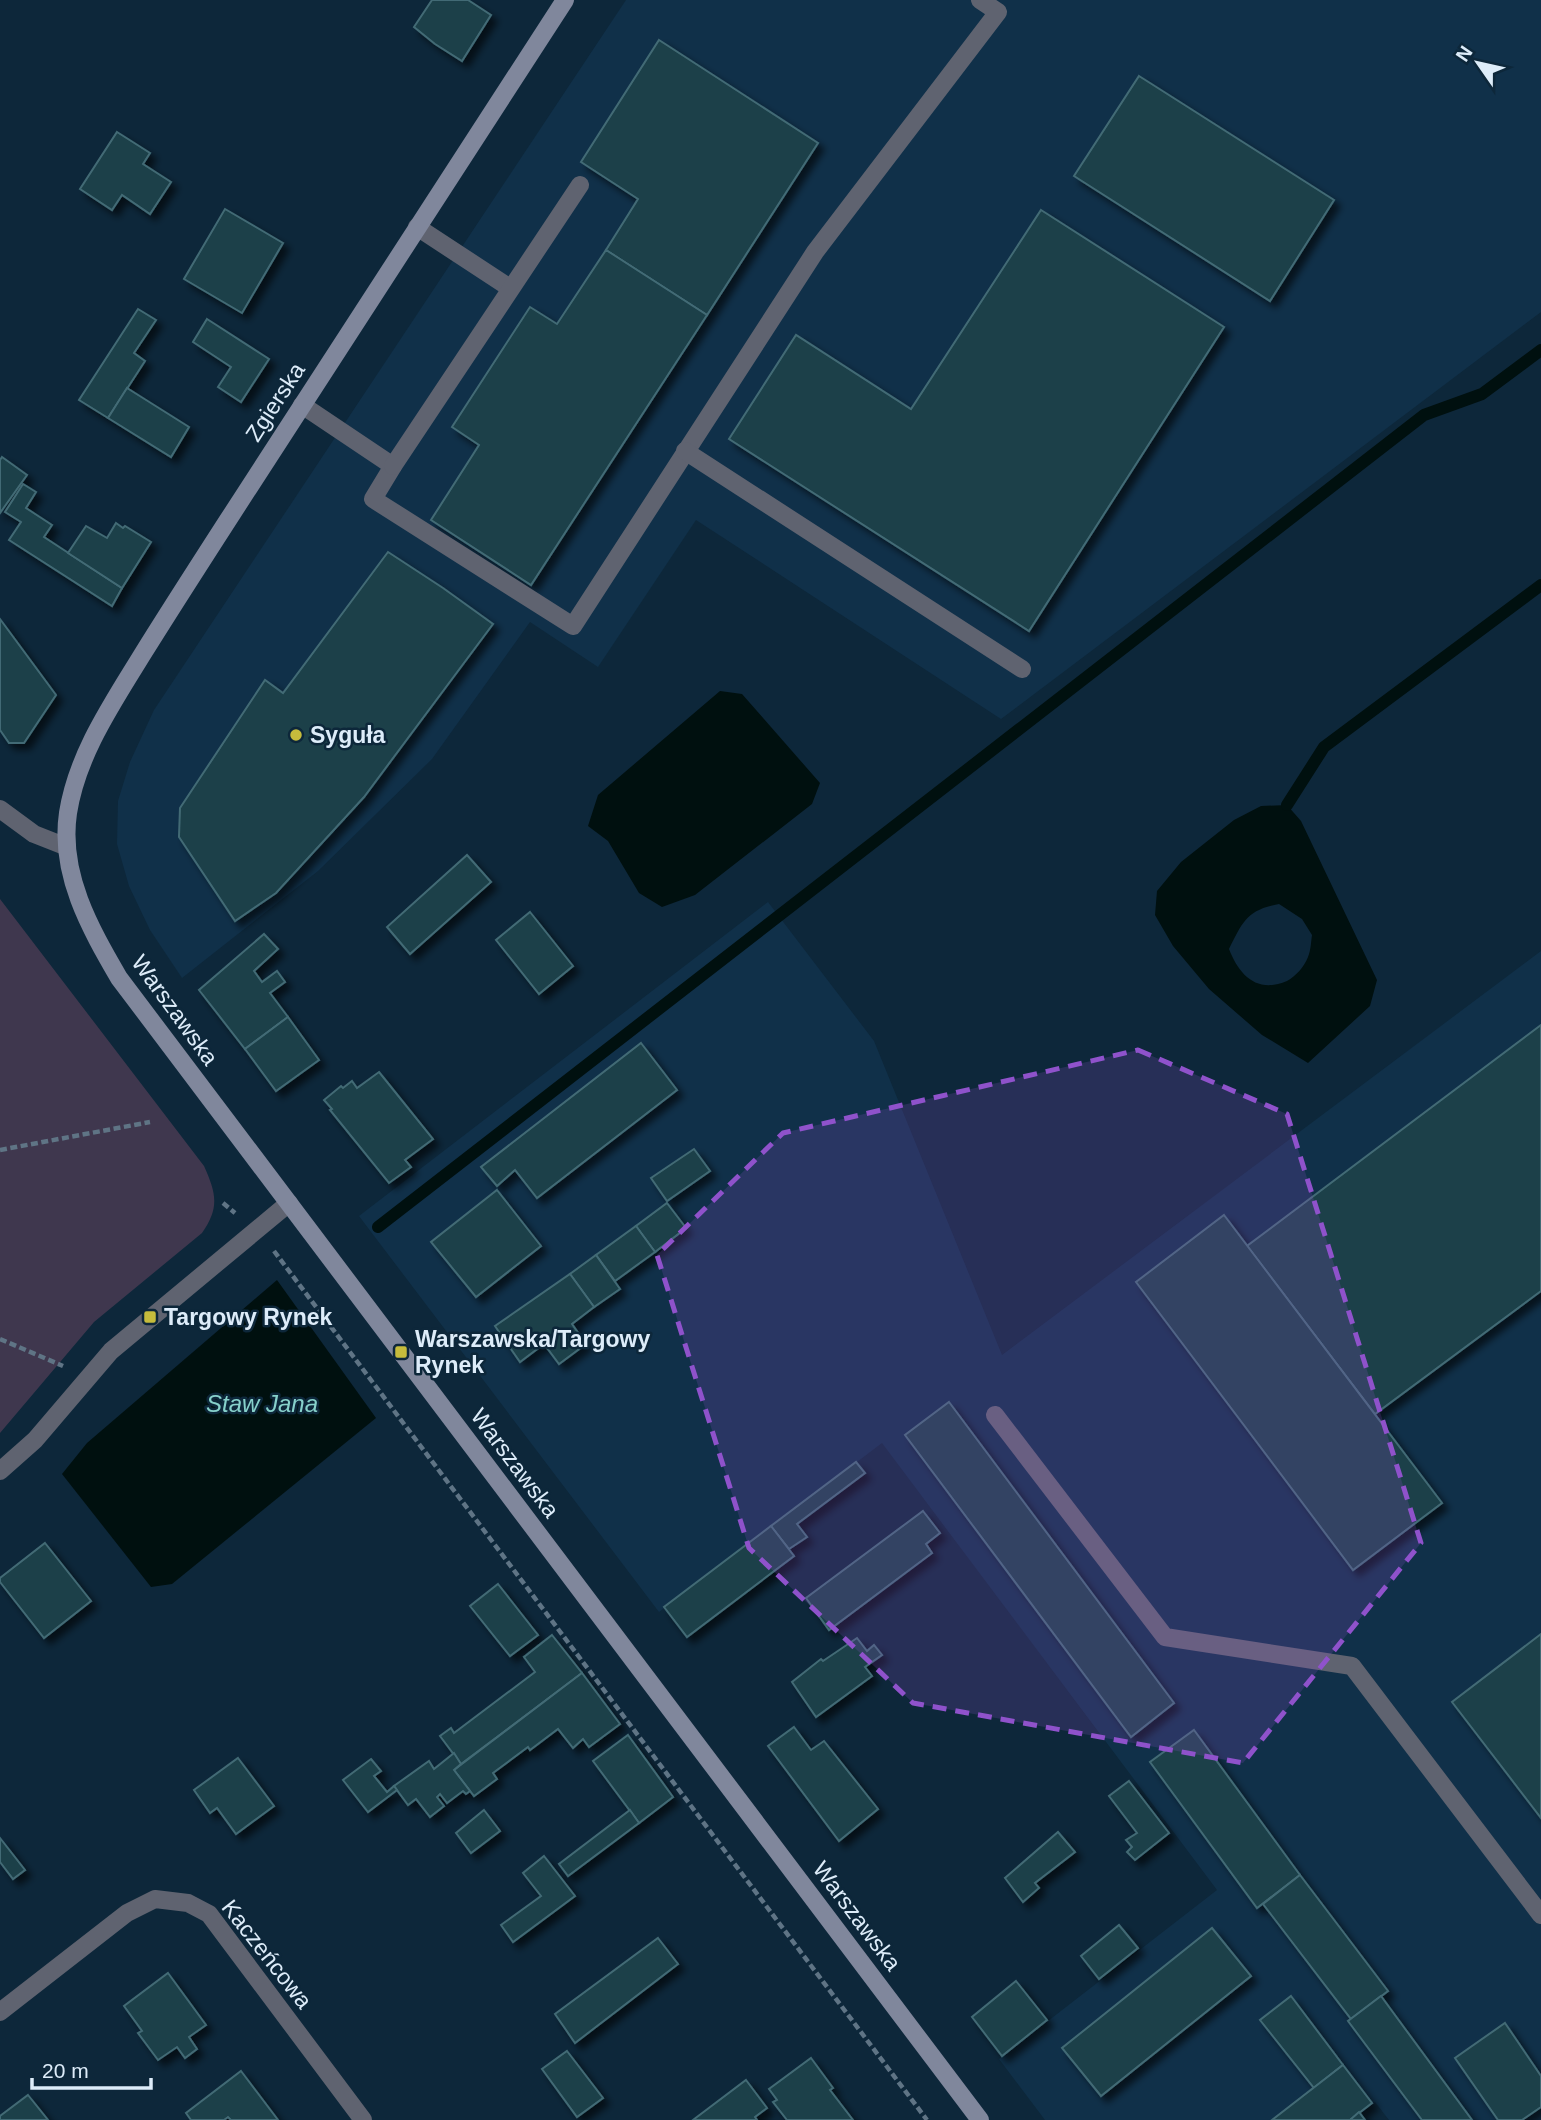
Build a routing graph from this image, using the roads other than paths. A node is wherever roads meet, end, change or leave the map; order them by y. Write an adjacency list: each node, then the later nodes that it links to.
1 (565, 0): 4 (main road, Zgierska)
2 (980, 0): 7 (street)
3 (580, 185): 5 (street)
4 (417, 227): 5 (street); 6 (main road, Zgierska)
5 (510, 288): 8 (street)
6 (302, 405): 8 (street); 11 (main road, Zgierska)
7 (685, 451): 8 (street); 9 (street)
8 (393, 466)
9 (1022, 669)
10 (0, 809): 11 (street)
11 (67, 847): 12 (main road, Warszawska)
12 (289, 1203): 14 (street); 18 (main road, Warszawska)
13 (995, 1415): 15 (street)
14 (0, 1471)
15 (1541, 1915)
16 (0, 2012): 17 (street, Kaczeńcowa)
17 (363, 2120)
18 (980, 2120)

